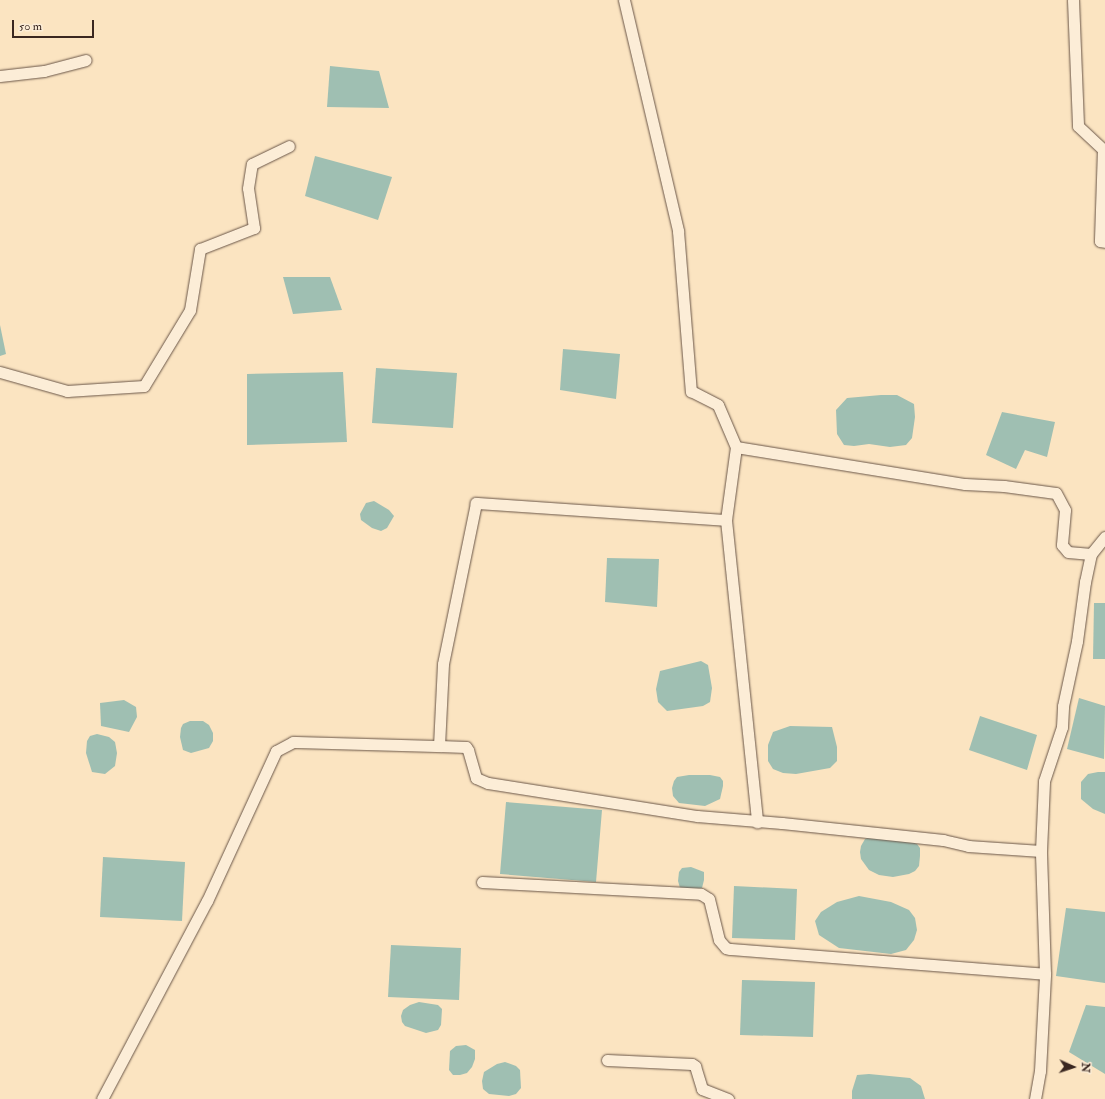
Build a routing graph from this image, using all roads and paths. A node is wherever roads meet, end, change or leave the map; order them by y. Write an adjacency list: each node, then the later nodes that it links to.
1 (624, 0): 8 (street)
2 (1073, 0): 6 (street)
3 (86, 60): 4 (street)
4 (0, 76)
5 (289, 146): 7 (street)
6 (1105, 242)
7 (0, 372)
8 (736, 448): 9 (street); 11 (street)
9 (726, 520): 12 (street); 13 (street)
10 (1105, 537): 11 (street)
11 (1091, 554): 14 (street)
12 (439, 746): 13 (street); 18 (street)
13 (757, 822): 14 (street)
14 (1041, 851): 16 (street)
15 (482, 882): 16 (street)
16 (1045, 974): 20 (street)
17 (607, 1060): 19 (street)
18 (102, 1099)
19 (728, 1099)
20 (1035, 1099)

